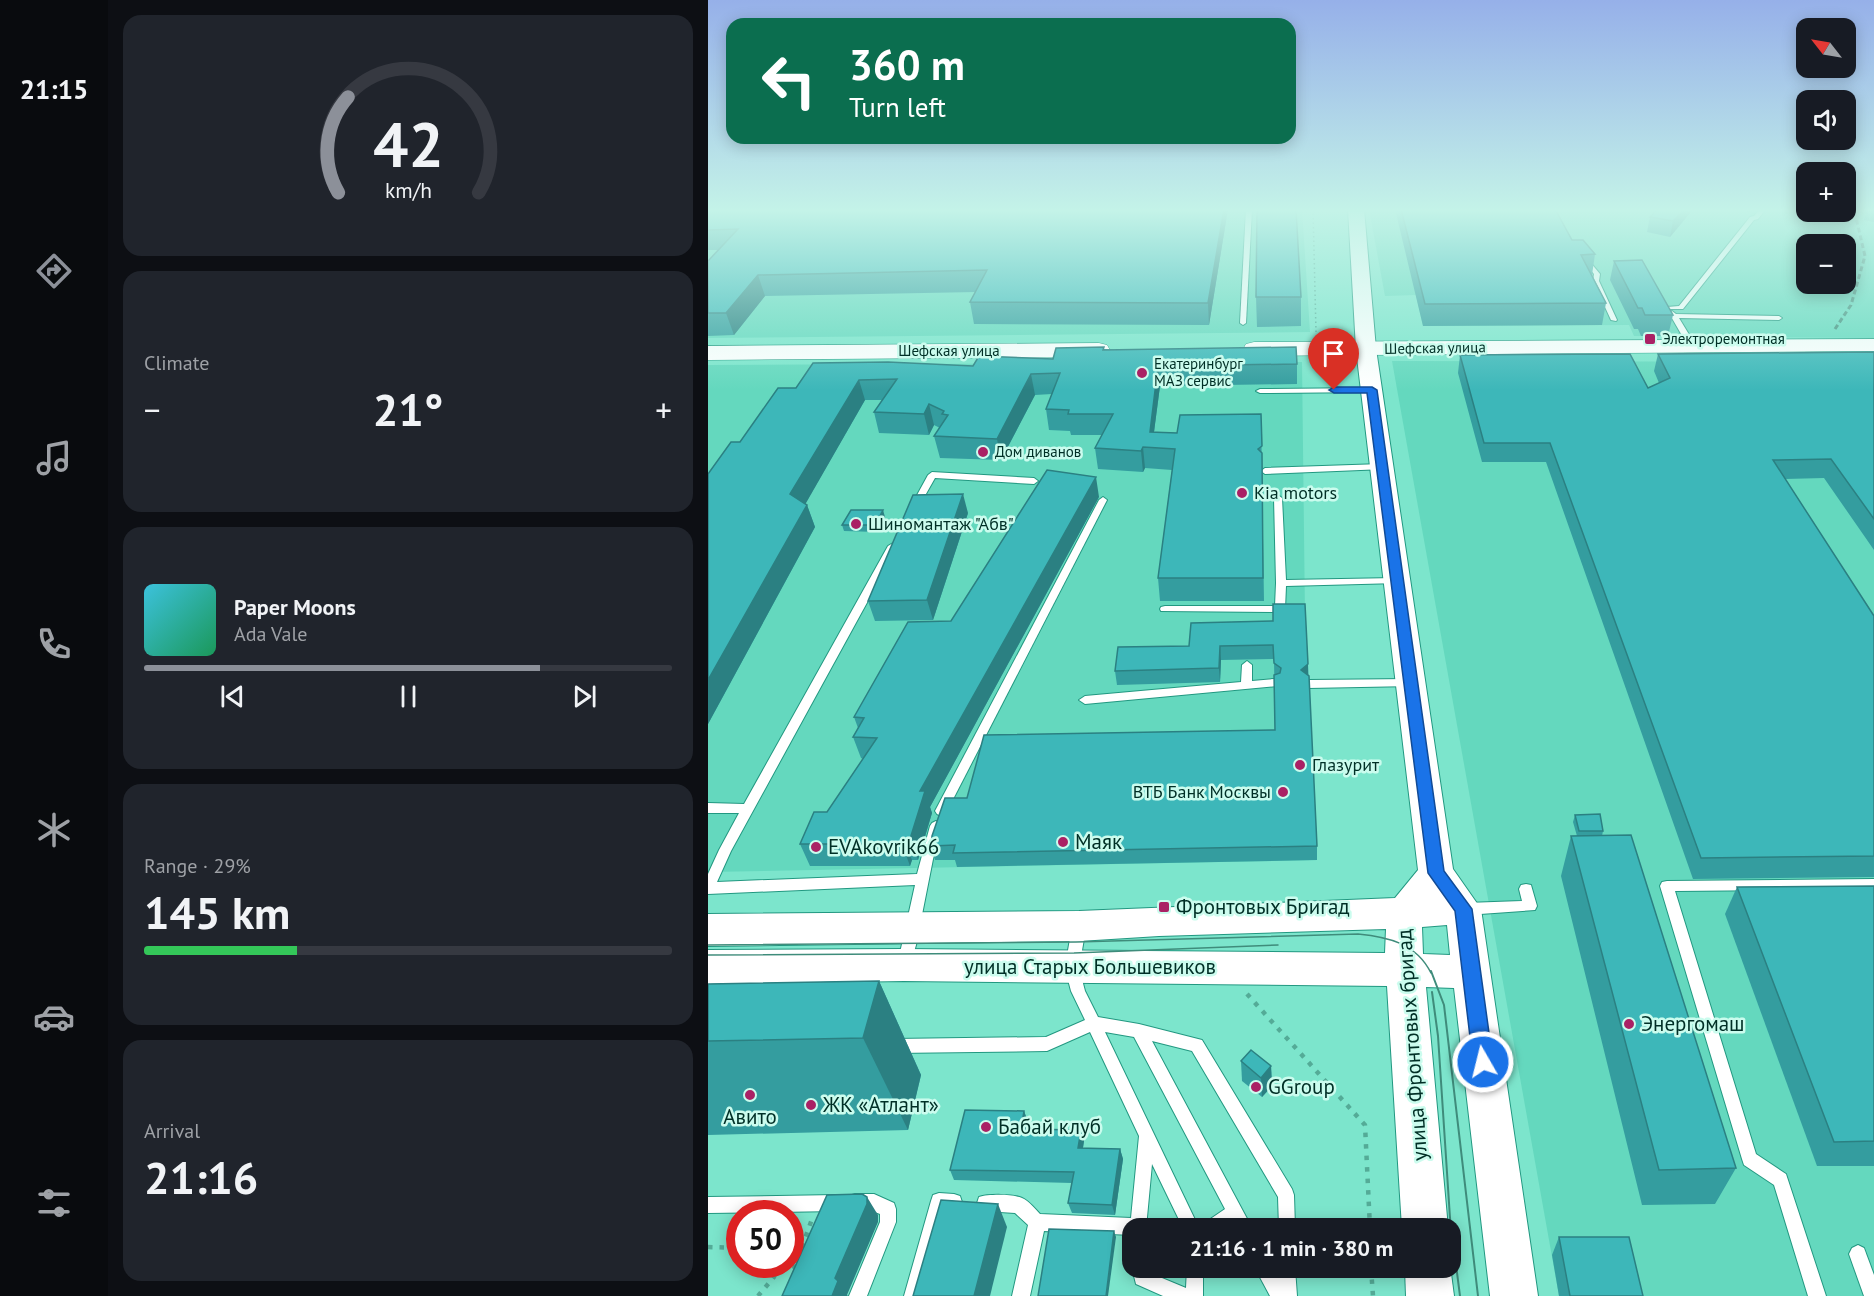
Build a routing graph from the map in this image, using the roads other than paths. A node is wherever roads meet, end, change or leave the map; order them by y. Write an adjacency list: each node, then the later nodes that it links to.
1 (1246, 269): 10 (lane)
2 (1360, 269): 13 (main road)
3 (1594, 269): 9 (lane)
4 (1711, 269): 6 (lane)
5 (1664, 299): 6 (lane)
6 (1669, 308): 7 (lane)
7 (1674, 316): 8 (lane); 12 (lane)
8 (1779, 318)
9 (1614, 320)
10 (1243, 323)
11 (1874, 345): 12 (main road, Шефская улица)
12 (1692, 346): 13 (main road, Шефская улица)
13 (1366, 349): 15 (main road, Шефская улица); 17 (main road)
14 (1124, 350): 16 (main road, Шефская улица)
15 (1230, 350)
16 (708, 353)
17 (1372, 390): 18 (lane); 19 (main road)
18 (1260, 391)
19 (1382, 468): 20 (lane); 26 (main road)
20 (1265, 471)
21 (1034, 481): 24 (lane)
22 (1278, 498): 27 (lane)
23 (1103, 500): 38 (lane)
24 (911, 514)
25 (900, 534): 36 (lane)
26 (1398, 581): 27 (lane); 31 (main road)
27 (1281, 583): 28 (lane)
28 (1165, 609)
29 (1247, 665): 33 (lane)
30 (1274, 683): 33 (lane)
31 (1411, 683): 32 (lane); 37 (main road)
32 (1308, 684)
33 (1246, 685): 34 (lane)
34 (1084, 700)
35 (708, 808): 36 (lane)
36 (747, 809): 40 (lane)
37 (1436, 873): 42 (main road); 43 (main road, улица Фронтовых бригад)
38 (924, 879): 40 (lane); 45 (lane)
39 (1874, 884): 81 (lane)
40 (708, 888)
41 (1526, 889): 42 (lane)
42 (1463, 909): 43 (main road, улица Старых Большевиков); 51 (main road)
43 (1405, 912): 44 (main road, улица Старых Большевиков); 50 (main road, улица Фронтовых бригад)
44 (1079, 926): 45 (main road, улица Старых Большевиков); 49 (lane)
45 (913, 929): 46 (main road, улица Старых Большевиков); 47 (lane)
46 (708, 930)
47 (904, 965): 48 (main road, улица Старых Большевиков); 49 (main road, улица Старых Большевиков)
48 (708, 967)
49 (1072, 968): 50 (main road, улица Старых Большевиков); 52 (lane)
50 (1404, 972): 51 (main road, улица Старых Большевиков); 63 (main road, улица Фронтовых бригад)
51 (1471, 972): 80 (main road)
52 (1095, 1023): 53 (lane); 54 (lane); 55 (lane)
53 (1139, 1031): 57 (lane); 62 (lane)
54 (883, 1046)
55 (1147, 1134): 58 (lane); 59 (lane)
56 (708, 1205): 72 (lane)
57 (1235, 1212): 60 (lane); 61 (lane)
58 (1138, 1218)
59 (1186, 1218)
60 (1226, 1218)
61 (1238, 1218)
62 (1287, 1218)
63 (1424, 1218)
64 (1037, 1222): 65 (lane); 73 (lane); 74 (lane)
65 (1122, 1227)
66 (1858, 1254): 82 (lane)
67 (1142, 1278): 75 (lane)
68 (1195, 1278): 76 (lane)
69 (1270, 1278): 77 (lane)
70 (1287, 1278): 78 (lane)
71 (1429, 1278): 79 (main road)
72 (858, 1296)
73 (913, 1296)
74 (1021, 1296)
75 (1184, 1296)
76 (1194, 1296)
77 (1280, 1296)
78 (1288, 1296)
79 (1430, 1296)
80 (1514, 1296)
81 (1817, 1296)
82 (1873, 1296)

